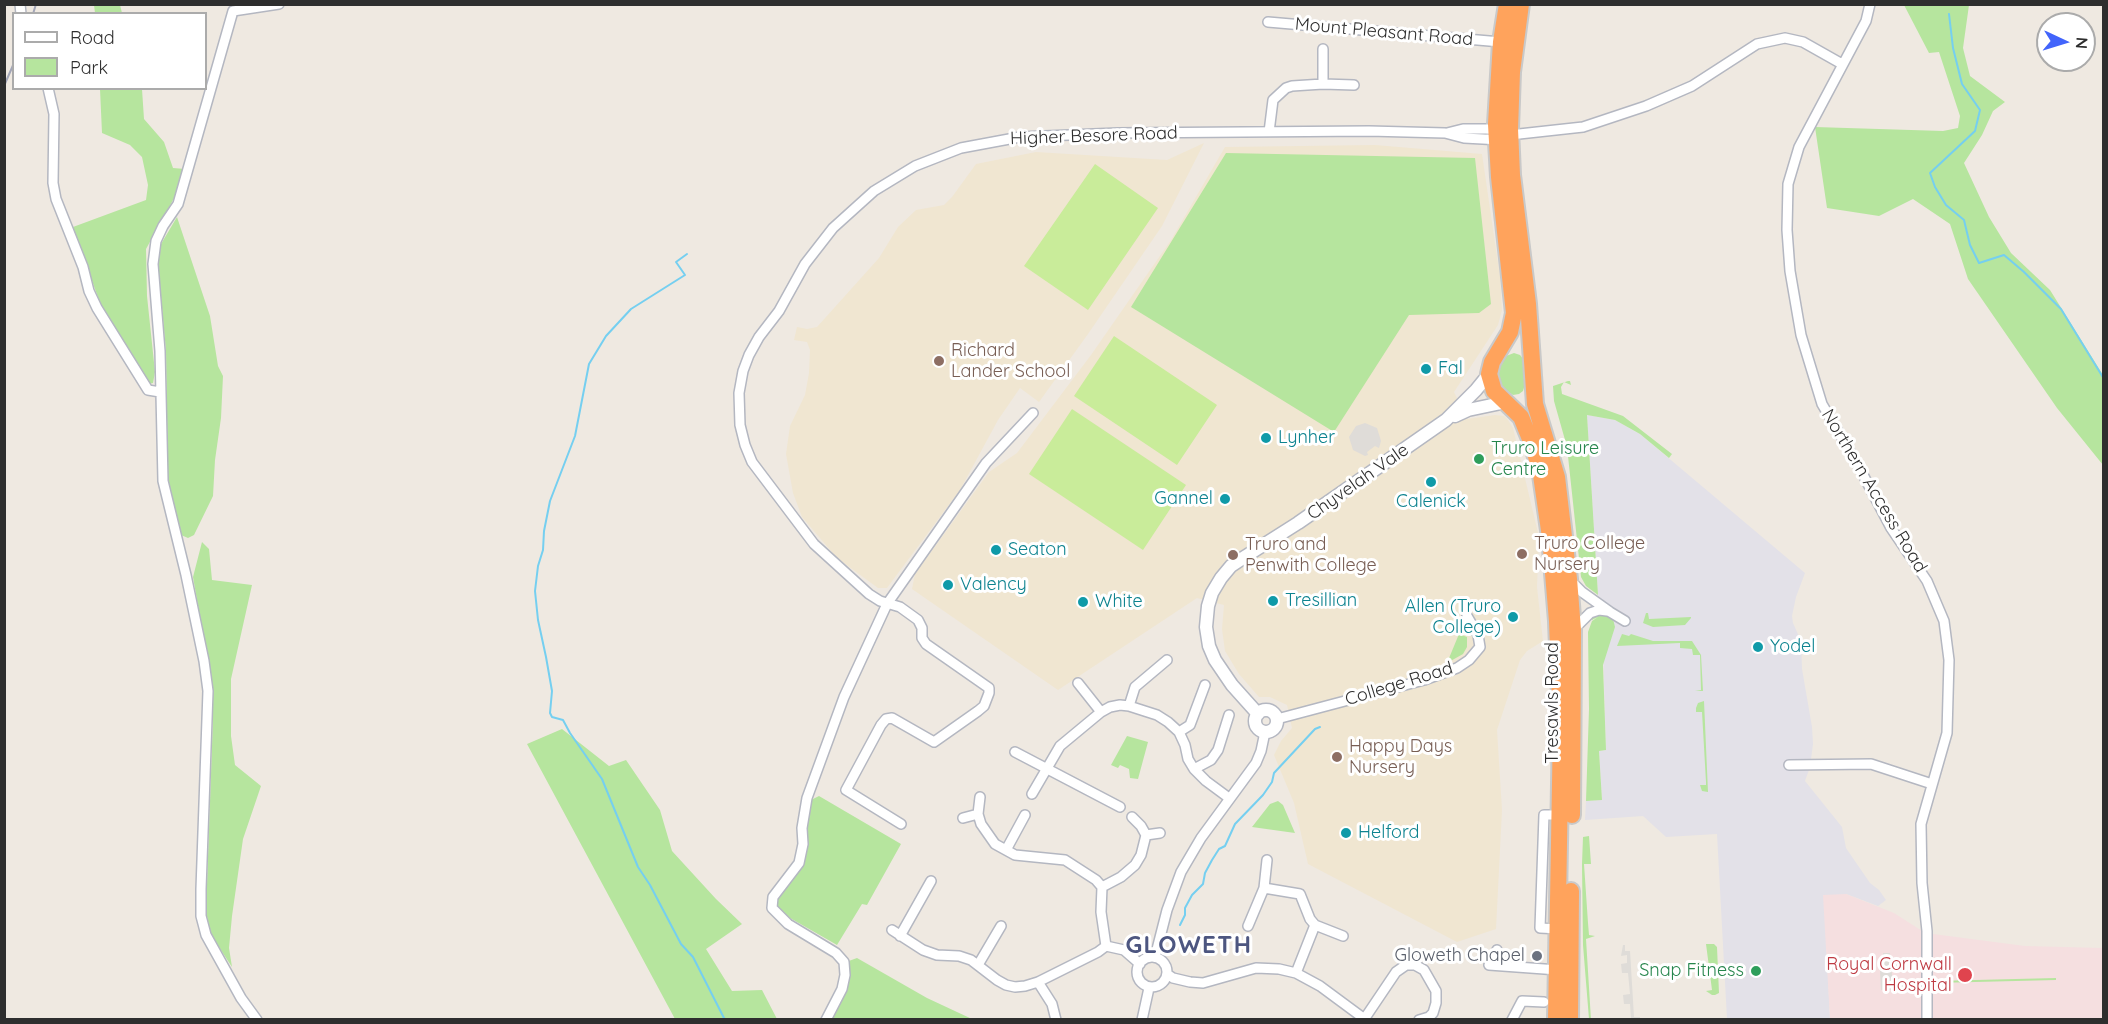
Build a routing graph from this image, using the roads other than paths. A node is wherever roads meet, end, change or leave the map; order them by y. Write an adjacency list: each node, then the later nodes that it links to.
1 (279, 4): 18 (street)
2 (1507, 4): 6 (highway)
3 (1521, 4): 13 (highway)
4 (1870, 4): 8 (street, Northern Access Road)
5 (1268, 22): 6 (street, Mount Pleasant Road)
6 (1501, 42): 13 (highway)
7 (1323, 49): 9 (street)
8 (1842, 64): 13 (street, Higher Besore Road); 42 (street, Northern Access Road)
9 (1323, 84): 10 (street); 12 (street)
10 (1354, 85)
11 (48, 90): 18 (street)
12 (1269, 132): 13 (street, Higher Besore Road); 23 (street, Higher Besore Road)
13 (1505, 135): 14 (highway); 15 (highway)
14 (1531, 356): 15 (highway); 17 (highway)
15 (1495, 357): 16 (highway)
16 (1489, 374): 19 (highway); 21 (street, Chyvelah Vale)
17 (1533, 390): 19 (highway); 22 (highway, Tresawls Road)
18 (160, 392): 81 (street)
19 (1506, 403): 21 (street, Chyvelah Vale); 51 (highway, Tresawls Road)
20 (1033, 413): 23 (street)
21 (1446, 420): 33 (street, Chyvelah Vale)
22 (1569, 579): 24 (street); 27 (highway, Tresawls Road)
23 (887, 604): 54 (street, Higher Besore Road); 82 (street)
24 (1610, 612): 26 (street); 27 (street)
25 (1467, 616): 35 (street, College Road)
26 (1626, 621)
27 (1573, 630): 88 (highway, Tresawls Road)
28 (1167, 660): 31 (street)
29 (1078, 683): 32 (street)
30 (1205, 685): 36 (street)
31 (1129, 706): 32 (street); 36 (street)
32 (1101, 712): 40 (street)
33 (1258, 714): 35 (street); 37 (street, Chyvelah Vale)
34 (1229, 715): 41 (street)
35 (1277, 719): 37 (street)
36 (1179, 732): 41 (street)
37 (1265, 732): 46 (street)
38 (1015, 752): 40 (street)
39 (1789, 765): 42 (street)
40 (1047, 767): 43 (street); 44 (street)
41 (1194, 769): 46 (street)
42 (1932, 784): 89 (street, Northern Access Road)
43 (1032, 794)
44 (1123, 796)
45 (980, 797): 48 (street)
46 (1229, 798): 69 (street)
47 (1544, 804): 50 (street)
48 (978, 814): 53 (street); 57 (street)
49 (1025, 815): 57 (street)
50 (1544, 815): 51 (street); 65 (street)
51 (1561, 815): 65 (highway, Tresawls Road)
52 (1132, 817): 56 (street)
53 (963, 818)
54 (901, 824)
55 (1160, 833): 56 (street)
56 (1146, 835): 60 (street)
57 (1005, 850): 60 (street)
58 (1267, 860): 61 (street)
59 (931, 881): 71 (street)
60 (1102, 887): 67 (street)
61 (1264, 888): 62 (street); 64 (street)
62 (1315, 925): 66 (street); 73 (street)
63 (1001, 926): 71 (street)
64 (1248, 926)
65 (1559, 929): 72 (highway, Tresawls Road)
66 (1343, 936)
67 (1106, 946): 70 (street); 75 (street)
68 (1497, 950): 72 (street)
69 (1155, 957): 70 (street); 74 (street)
70 (1140, 964): 76 (street)
71 (978, 965): 75 (street)
72 (1558, 970): 87 (highway, Tresawls Road)
73 (1296, 973): 74 (street); 80 (street)
74 (1167, 974): 76 (street)
75 (1038, 982): 83 (street)
76 (1149, 988): 84 (street)
77 (1516, 992): 78 (street)
78 (1522, 1001): 79 (street); 86 (street)
79 (1544, 1002)
80 (1365, 1019): 85 (street)
81 (257, 1020)
82 (826, 1020)
83 (1056, 1020)
84 (1143, 1020)
85 (1419, 1020)
86 (1512, 1020)
87 (1556, 1020)
88 (1570, 1020)
89 (1927, 1020)

